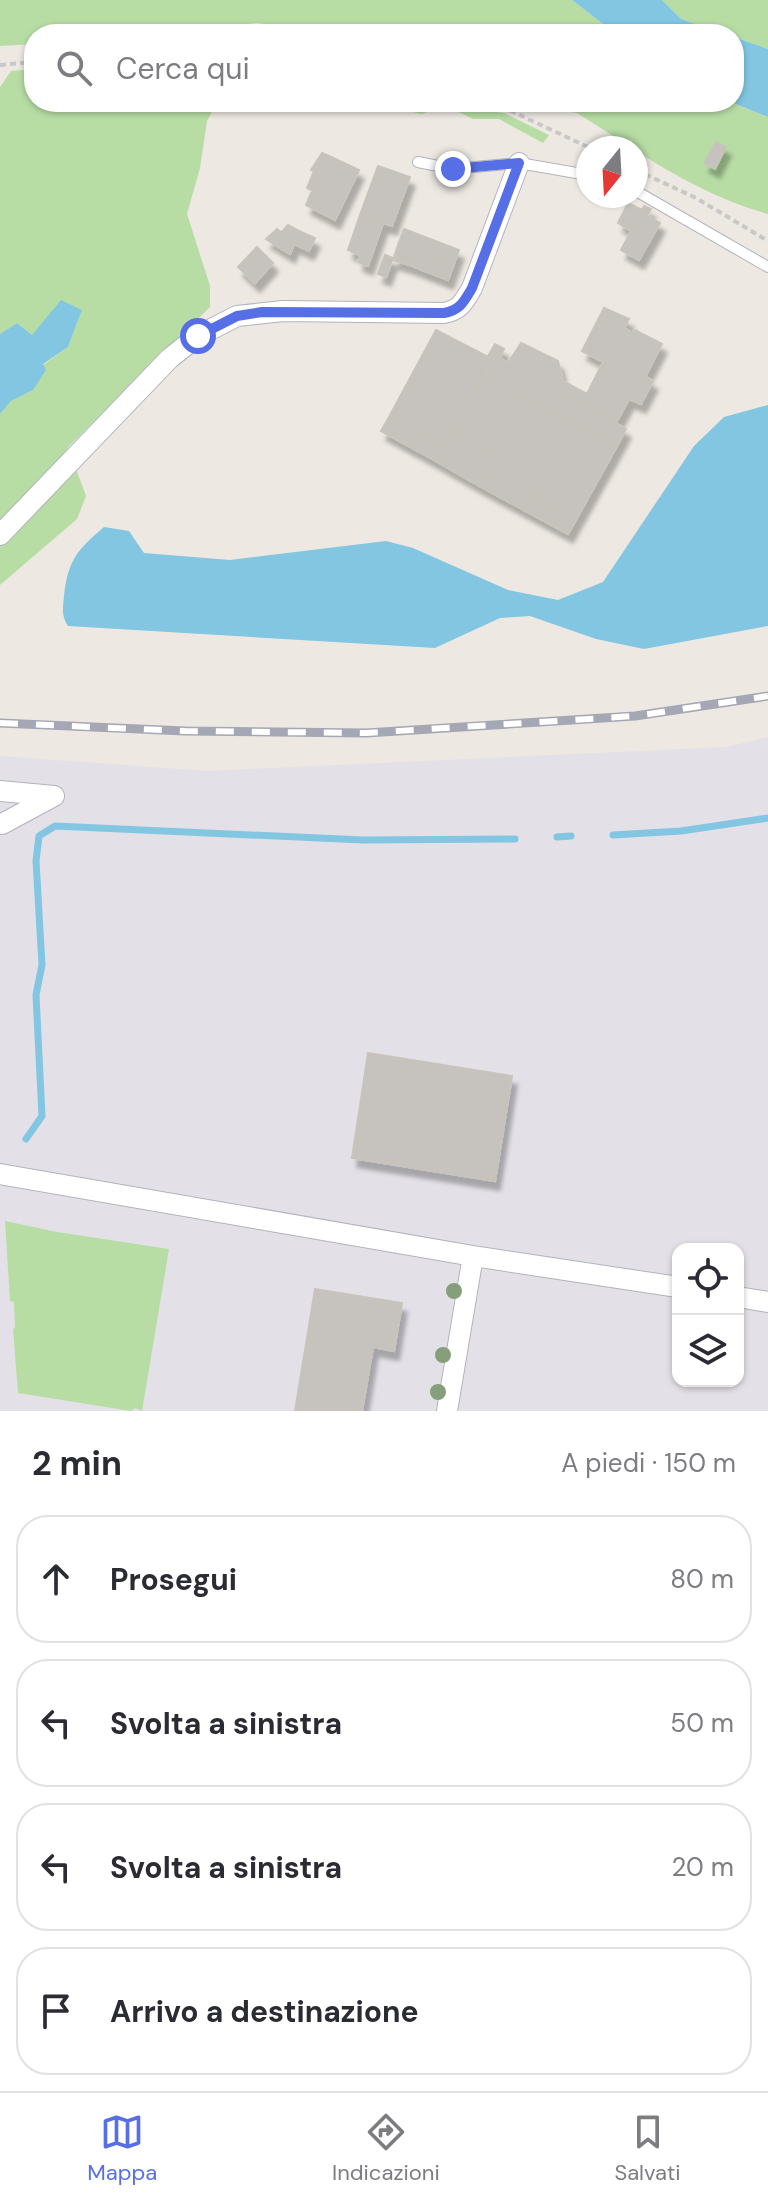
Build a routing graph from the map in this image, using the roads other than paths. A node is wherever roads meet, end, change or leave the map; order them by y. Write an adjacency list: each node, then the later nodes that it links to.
1 (418, 162): 2 (lane)
2 (519, 163): 3 (lane); 6 (street)
3 (576, 173)
4 (648, 198): 5 (lane)
5 (768, 267)
6 (0, 535)
7 (0, 791): 8 (street)
8 (1, 822)
9 (0, 1174): 10 (street)
10 (473, 1256): 11 (street); 14 (street)
11 (672, 1286)
12 (744, 1298): 13 (street)
13 (768, 1302)
14 (447, 1411)

